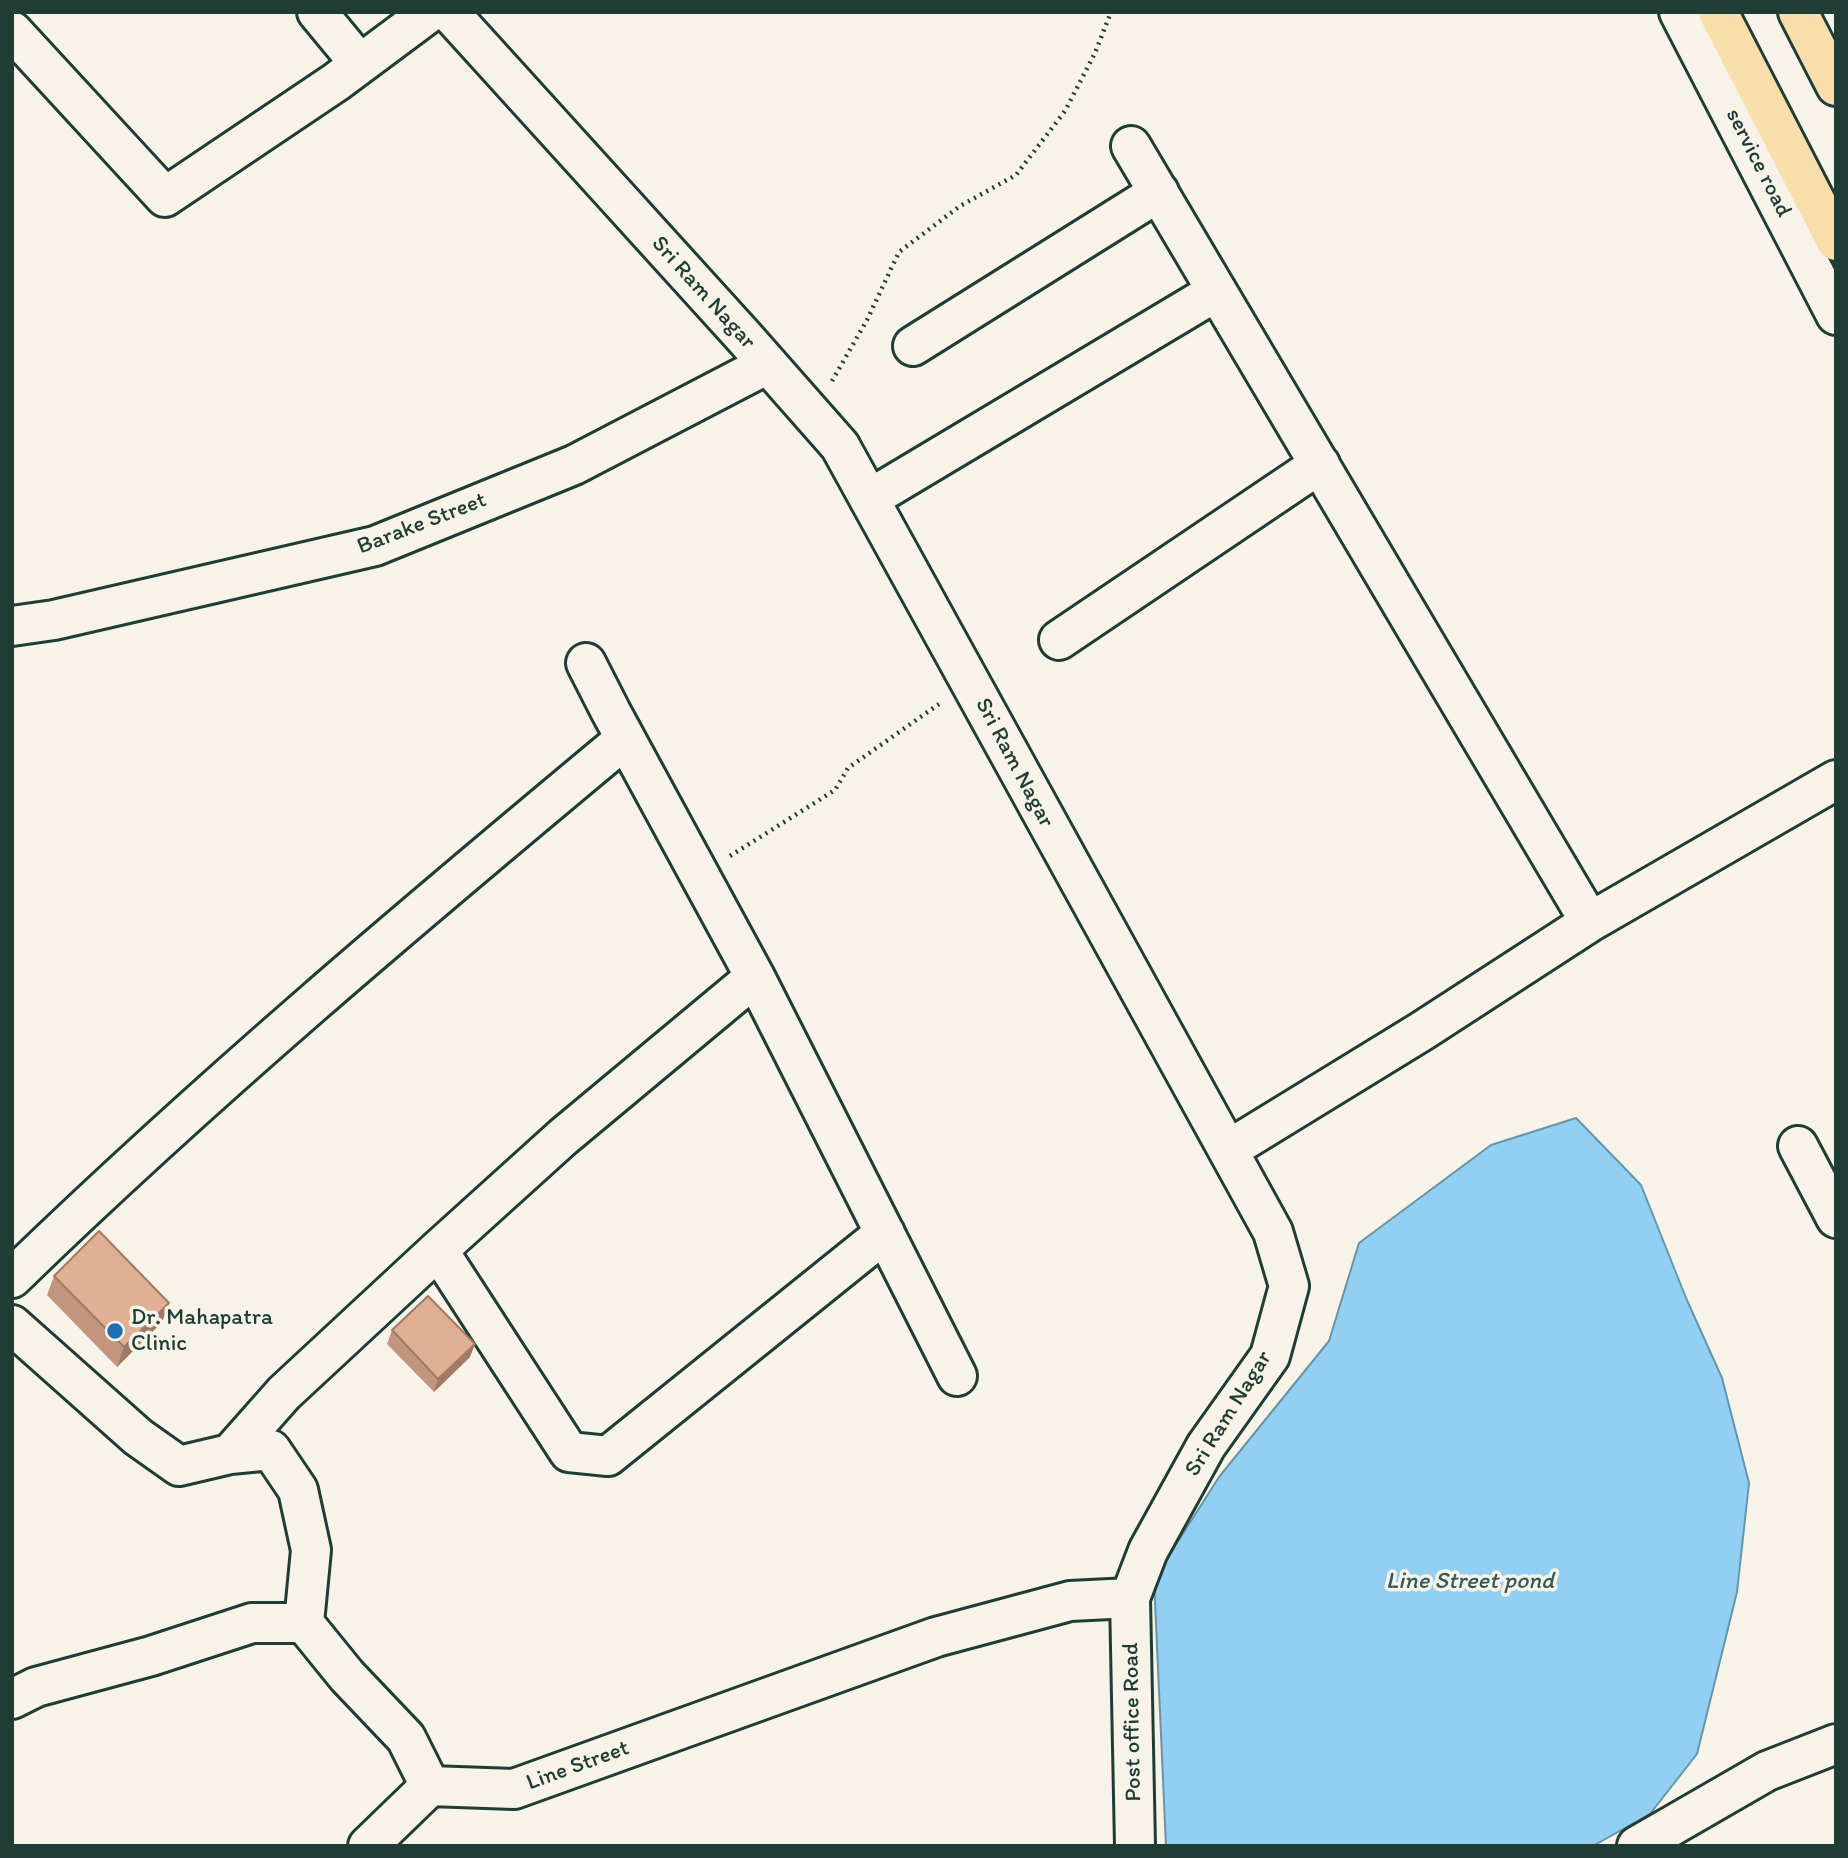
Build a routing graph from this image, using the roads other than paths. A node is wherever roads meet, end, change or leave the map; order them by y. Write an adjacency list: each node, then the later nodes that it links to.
1 (317, 12): 8 (street)
2 (430, 12): 8 (street)
3 (449, 12): 16 (street, Sri Ram Nagar)
4 (1679, 12): 14 (street, service road)
5 (1718, 12): 12 (highway)
6 (1798, 12): 9 (highway)
7 (12, 31): 8 (street)
8 (360, 64)
9 (1836, 86)
10 (1131, 146): 11 (street)
11 (1159, 192): 13 (street); 15 (street)
12 (1836, 241)
13 (1217, 291): 17 (street); 18 (street)
14 (1836, 314)
15 (913, 346)
16 (768, 364): 18 (street, Sri Ram Nagar); 19 (street, Barake Street)
17 (1320, 464): 20 (street); 24 (street)
18 (869, 499): 27 (street, Sri Ram Nagar)
19 (12, 626)
20 (1059, 640)
21 (586, 663): 22 (street)
22 (625, 739): 25 (street); 31 (street)
23 (1836, 780): 24 (street)
24 (1590, 922): 27 (street)
25 (755, 977): 29 (street); 30 (street)
26 (1798, 1146): 28 (street)
27 (1228, 1150): 35 (street, Sri Ram Nagar)
28 (1836, 1217)
29 (885, 1233): 30 (street); 33 (street)
30 (438, 1250): 34 (street)
31 (12, 1278)
32 (12, 1325): 34 (street)
33 (957, 1376)
34 (230, 1454): 36 (street)
35 (1130, 1598): 39 (street, Line Street); 41 (street, Post office Road)
36 (304, 1623): 37 (street); 39 (street)
37 (12, 1699)
38 (1836, 1744): 42 (street)
39 (430, 1786): 40 (street)
40 (368, 1846)
41 (1135, 1846)
42 (1637, 1846)

